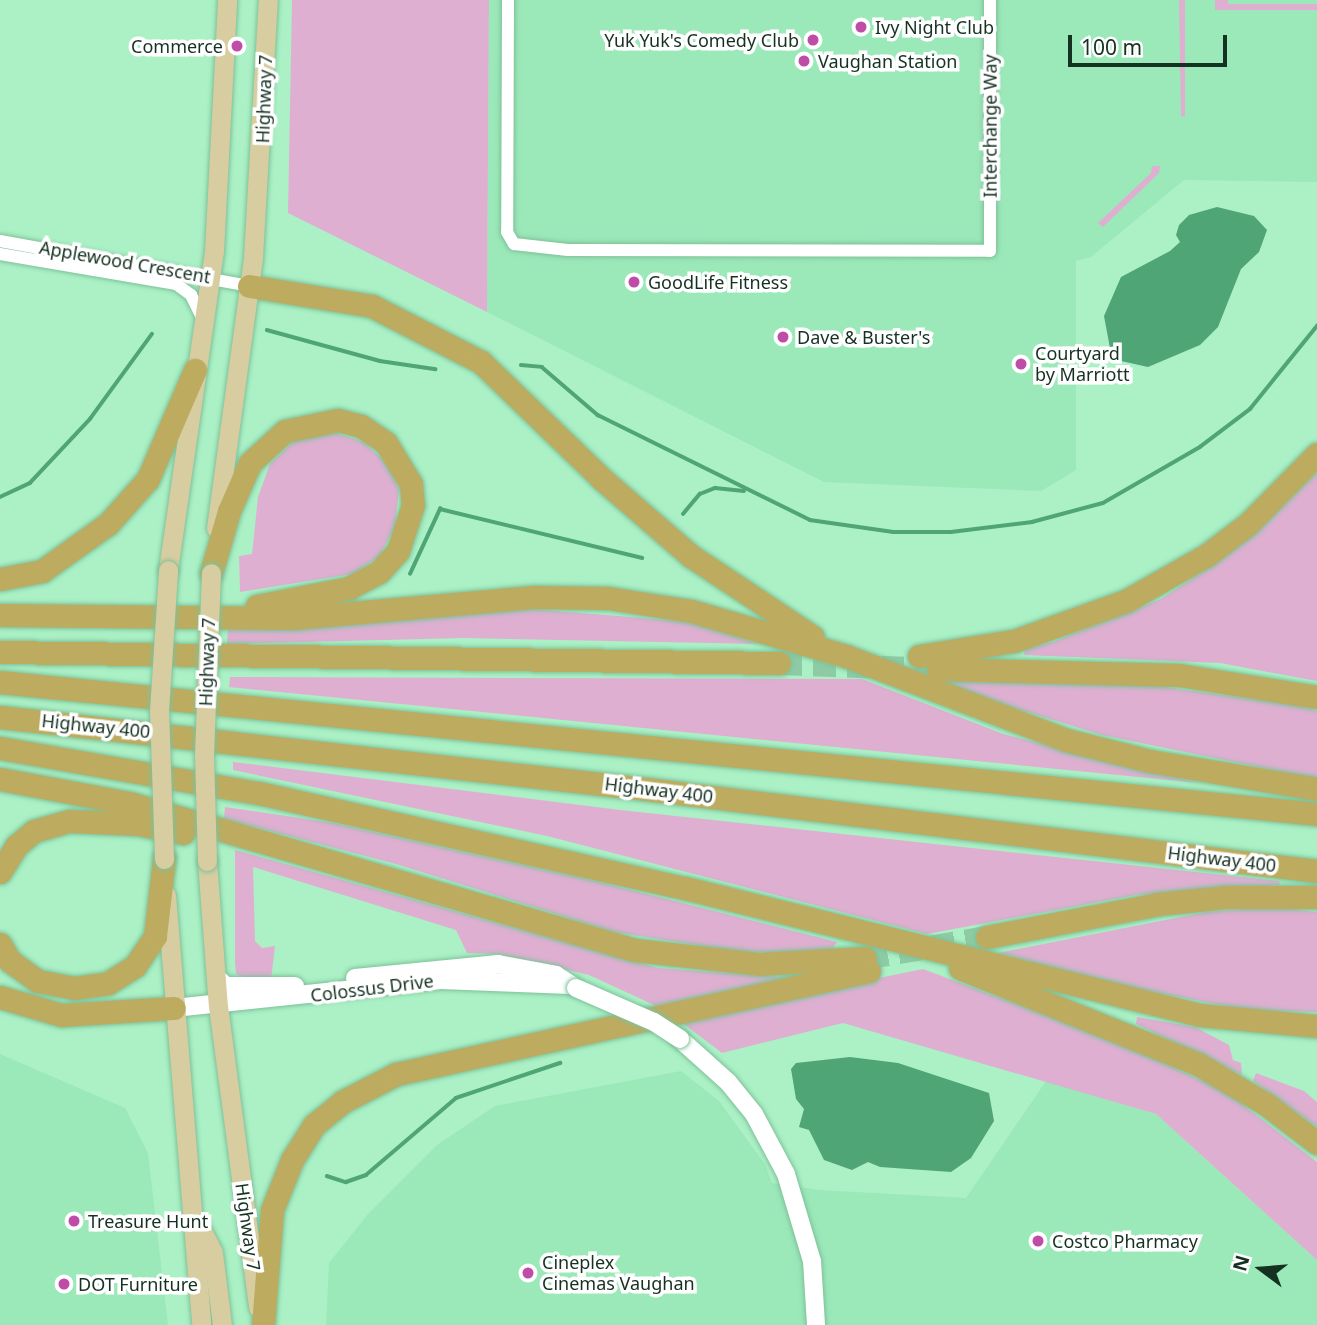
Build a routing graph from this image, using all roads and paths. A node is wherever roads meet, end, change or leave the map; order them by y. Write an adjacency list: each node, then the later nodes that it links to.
1 (227, 0): 7 (main road)
2 (268, 0): 8 (main road, Highway 7)
3 (508, 0): 4 (street, Interchange Way)
4 (990, 0)
5 (0, 241): 7 (street, Applewood Crescent)
6 (0, 254): 9 (street, Applewood Crescent)
7 (211, 277): 8 (street, Applewood Crescent); 9 (main road)
8 (249, 286): 12 (main road, Highway 7); 17 (highway)
9 (203, 321): 10 (main road)
10 (195, 370): 13 (highway); 29 (main road, bridge)
11 (1317, 454): 18 (highway)
12 (211, 573): 15 (highway); 36 (main road, Highway 7, bridge)
13 (0, 579)
14 (0, 615): 15 (highway)
15 (169, 620): 17 (highway)
16 (0, 652): 19 (highway)
17 (846, 656): 26 (highway)
18 (919, 656)
19 (779, 663)
20 (938, 669): 22 (highway)
21 (0, 682): 27 (highway, Highway 400)
22 (1317, 697)
23 (0, 717): 30 (highway, Highway 400)
24 (0, 748): 33 (highway)
25 (0, 779): 28 (highway)
26 (1317, 789)
27 (1317, 814)
28 (259, 840): 31 (highway); 46 (highway)
29 (164, 859): 35 (highway); 40 (main road)
30 (1317, 871)
31 (0, 872)
32 (1317, 897): 34 (highway)
33 (869, 935): 41 (highway); 42 (highway)
34 (987, 937)
35 (0, 944)
36 (216, 977): 37 (street, Colossus Drive); 39 (main road, Highway 7)
37 (255, 996): 39 (street, Colossus Drive); 47 (street, Colossus Drive, bridge)
38 (0, 997): 40 (highway)
39 (218, 1006): 40 (street, Colossus Drive); 46 (main road, Highway 7)
40 (174, 1009): 43 (main road)
41 (1317, 1026)
42 (1317, 1143)
43 (193, 1214): 44 (main road); 45 (main road)
44 (201, 1325)
45 (222, 1325)
46 (262, 1325)
47 (816, 1325)

